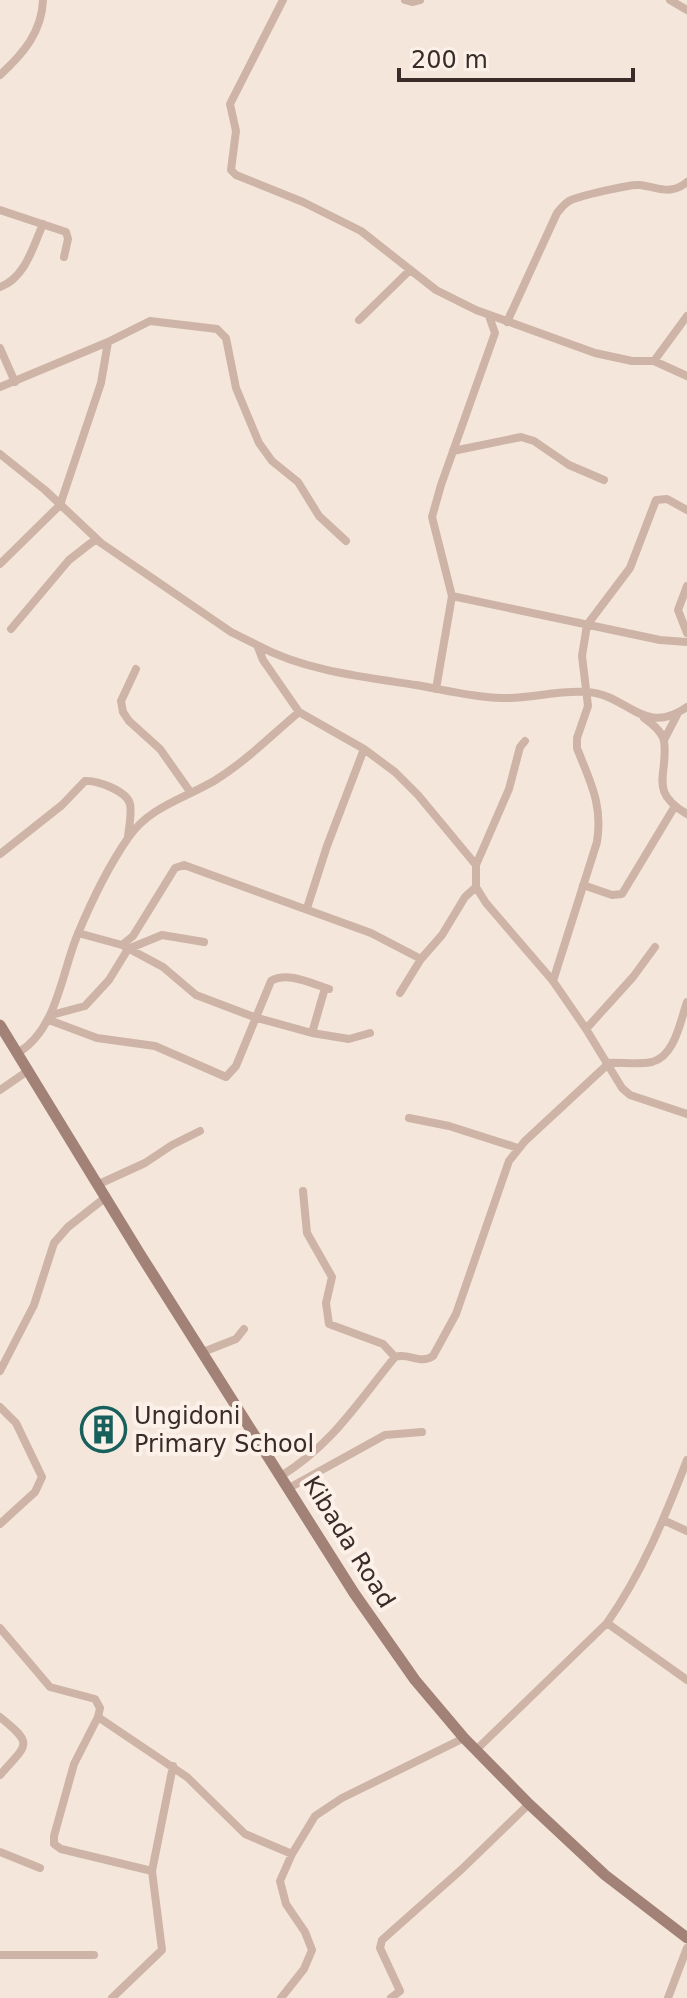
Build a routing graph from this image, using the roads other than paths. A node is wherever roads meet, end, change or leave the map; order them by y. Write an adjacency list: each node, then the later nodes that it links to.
1 (43, 0): 7 (street)
2 (283, 0): 12 (street)
3 (405, 0): 4 (street)
4 (420, 0)
5 (670, 0): 6 (street)
6 (687, 10)
7 (0, 75)
8 (687, 182): 17 (street)
9 (0, 210): 10 (street)
10 (43, 224): 11 (street); 13 (street)
11 (64, 257)
12 (410, 270): 14 (street); 16 (street)
13 (0, 287)
14 (489, 315): 17 (street); 18 (street)
15 (687, 316): 21 (street)
16 (359, 320)
17 (508, 322): 18 (street); 21 (street)
18 (495, 333): 25 (street)
19 (108, 342): 23 (street); 28 (street); 31 (street)
20 (0, 348): 23 (street)
21 (654, 361): 22 (street)
22 (687, 376)
23 (15, 382): 24 (street)
24 (0, 387)
25 (453, 451): 27 (street); 34 (street)
26 (0, 454): 28 (street)
27 (604, 480)
28 (60, 505): 30 (street); 32 (street)
29 (687, 510): 35 (street)
30 (96, 539): 36 (street); 39 (street)
31 (346, 541)
32 (0, 564)
33 (687, 586): 37 (street)
34 (452, 596): 35 (street); 41 (street)
35 (587, 625): 38 (street); 42 (street)
36 (11, 629)
37 (687, 633)
38 (687, 642)
39 (257, 645): 41 (street); 44 (street)
40 (136, 669): 50 (street)
41 (436, 689): 42 (street)
42 (585, 691): 46 (street); 56 (street)
43 (687, 707): 45 (street)
44 (299, 712): 49 (street); 50 (street)
45 (677, 715): 46 (street); 47 (street)
46 (643, 717): 47 (street)
47 (664, 740): 51 (street)
48 (525, 741): 55 (street)
49 (364, 749): 55 (street); 58 (street)
50 (191, 793): 53 (street)
51 (675, 806): 52 (street); 56 (street)
52 (687, 814)
53 (128, 837): 54 (street); 59 (street)
54 (0, 854)
55 (476, 865): 57 (street)
56 (583, 885): 64 (street)
57 (476, 887): 63 (street); 64 (street)
58 (307, 908): 61 (street); 63 (street)
59 (78, 933): 61 (street); 67 (street)
60 (204, 942): 61 (street)
61 (125, 947): 67 (street); 68 (street)
62 (655, 947): 70 (street)
63 (421, 959): 65 (street)
64 (553, 981): 70 (street)
65 (400, 993)
66 (687, 1002): 73 (street)
67 (50, 1017): 68 (street); 76 (street)
68 (254, 1017): 71 (street); 71 (street)
69 (0, 1025): 75 (main road, Kibada Road)
70 (586, 1029): 77 (street)
71 (312, 1033): 72 (street)
72 (370, 1033)
73 (673, 1042): 74 (street); 77 (street)
74 (687, 1042)
75 (4, 1044): 76 (main road, Kibada Road)
76 (18, 1053): 78 (main road, Kibada Road)
77 (607, 1064): 80 (street); 83 (street)
78 (29, 1070): 79 (street); 84 (main road, Kibada Road)
79 (0, 1090)
80 (687, 1114)
81 (409, 1118): 83 (street)
82 (200, 1131): 84 (street)
83 (518, 1148): 89 (street)
84 (99, 1184): 86 (main road, Kibada Road)
85 (303, 1191): 89 (street)
86 (106, 1197): 88 (main road, Kibada Road); 90 (street)
87 (244, 1329): 88 (street)
88 (203, 1352): 94 (main road, Kibada Road)
89 (395, 1357): 94 (street)
90 (0, 1371)
91 (0, 1407): 97 (street)
92 (422, 1432): 95 (street)
93 (687, 1460): 96 (street)
94 (281, 1476): 95 (main road, Kibada Road)
95 (289, 1488): 104 (main road, Kibada Road)
96 (663, 1520): 98 (street); 99 (street)
97 (0, 1524)
98 (687, 1531)
99 (607, 1623): 101 (street); 105 (street)
100 (0, 1628): 103 (street)
101 (687, 1680)
102 (0, 1717): 107 (street)
103 (98, 1717): 106 (street); 112 (street)
104 (464, 1738): 105 (main road, Kibada Road); 110 (street)
105 (476, 1750): 108 (main road, Kibada Road)
106 (173, 1766): 110 (street); 112 (street)
107 (0, 1775)
108 (529, 1804): 113 (main road, Kibada Road); 119 (street)
109 (0, 1852): 111 (street)
110 (292, 1854): 118 (street)
111 (40, 1868)
112 (152, 1871): 117 (street)
113 (687, 1938)
114 (687, 1948): 120 (street)
115 (0, 1955): 116 (street)
116 (94, 1955)
117 (112, 1998)
118 (281, 1998)
119 (391, 1998)
120 (668, 1998)

